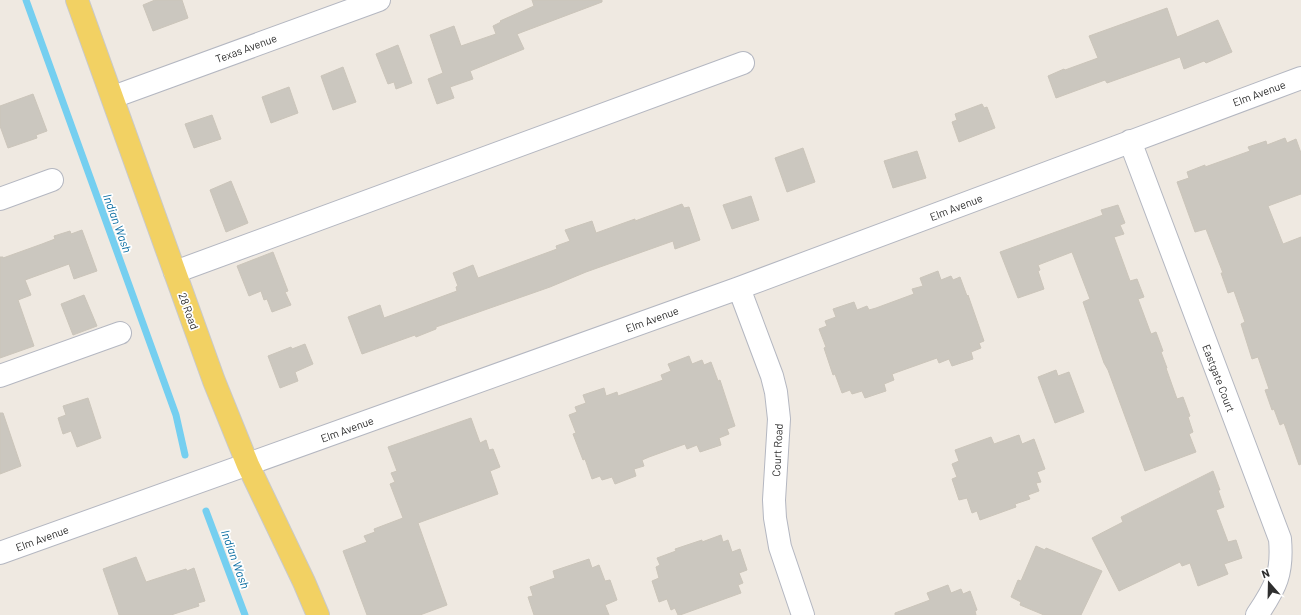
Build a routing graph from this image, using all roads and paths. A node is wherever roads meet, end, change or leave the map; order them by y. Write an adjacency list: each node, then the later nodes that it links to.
1 (77, 0): 5 (main road, 28 Road)
2 (379, 0): 5 (street, Texas Avenue)
3 (743, 63): 9 (street)
4 (1301, 78): 6 (street, Elm Avenue)
5 (113, 96): 9 (main road, 28 Road)
6 (1130, 141): 10 (street, Elm Avenue); 17 (street, Eastgate Court)
7 (52, 180): 8 (street)
8 (0, 199)
9 (175, 272): 13 (main road, 28 Road)
10 (739, 288): 13 (street, Elm Avenue); 16 (street, Court Road)
11 (120, 333): 12 (street)
12 (0, 376)
13 (248, 465): 14 (street, Elm Avenue); 15 (main road, 28 Road)
14 (0, 553)
15 (318, 615)
16 (803, 615)
17 (1257, 615)

